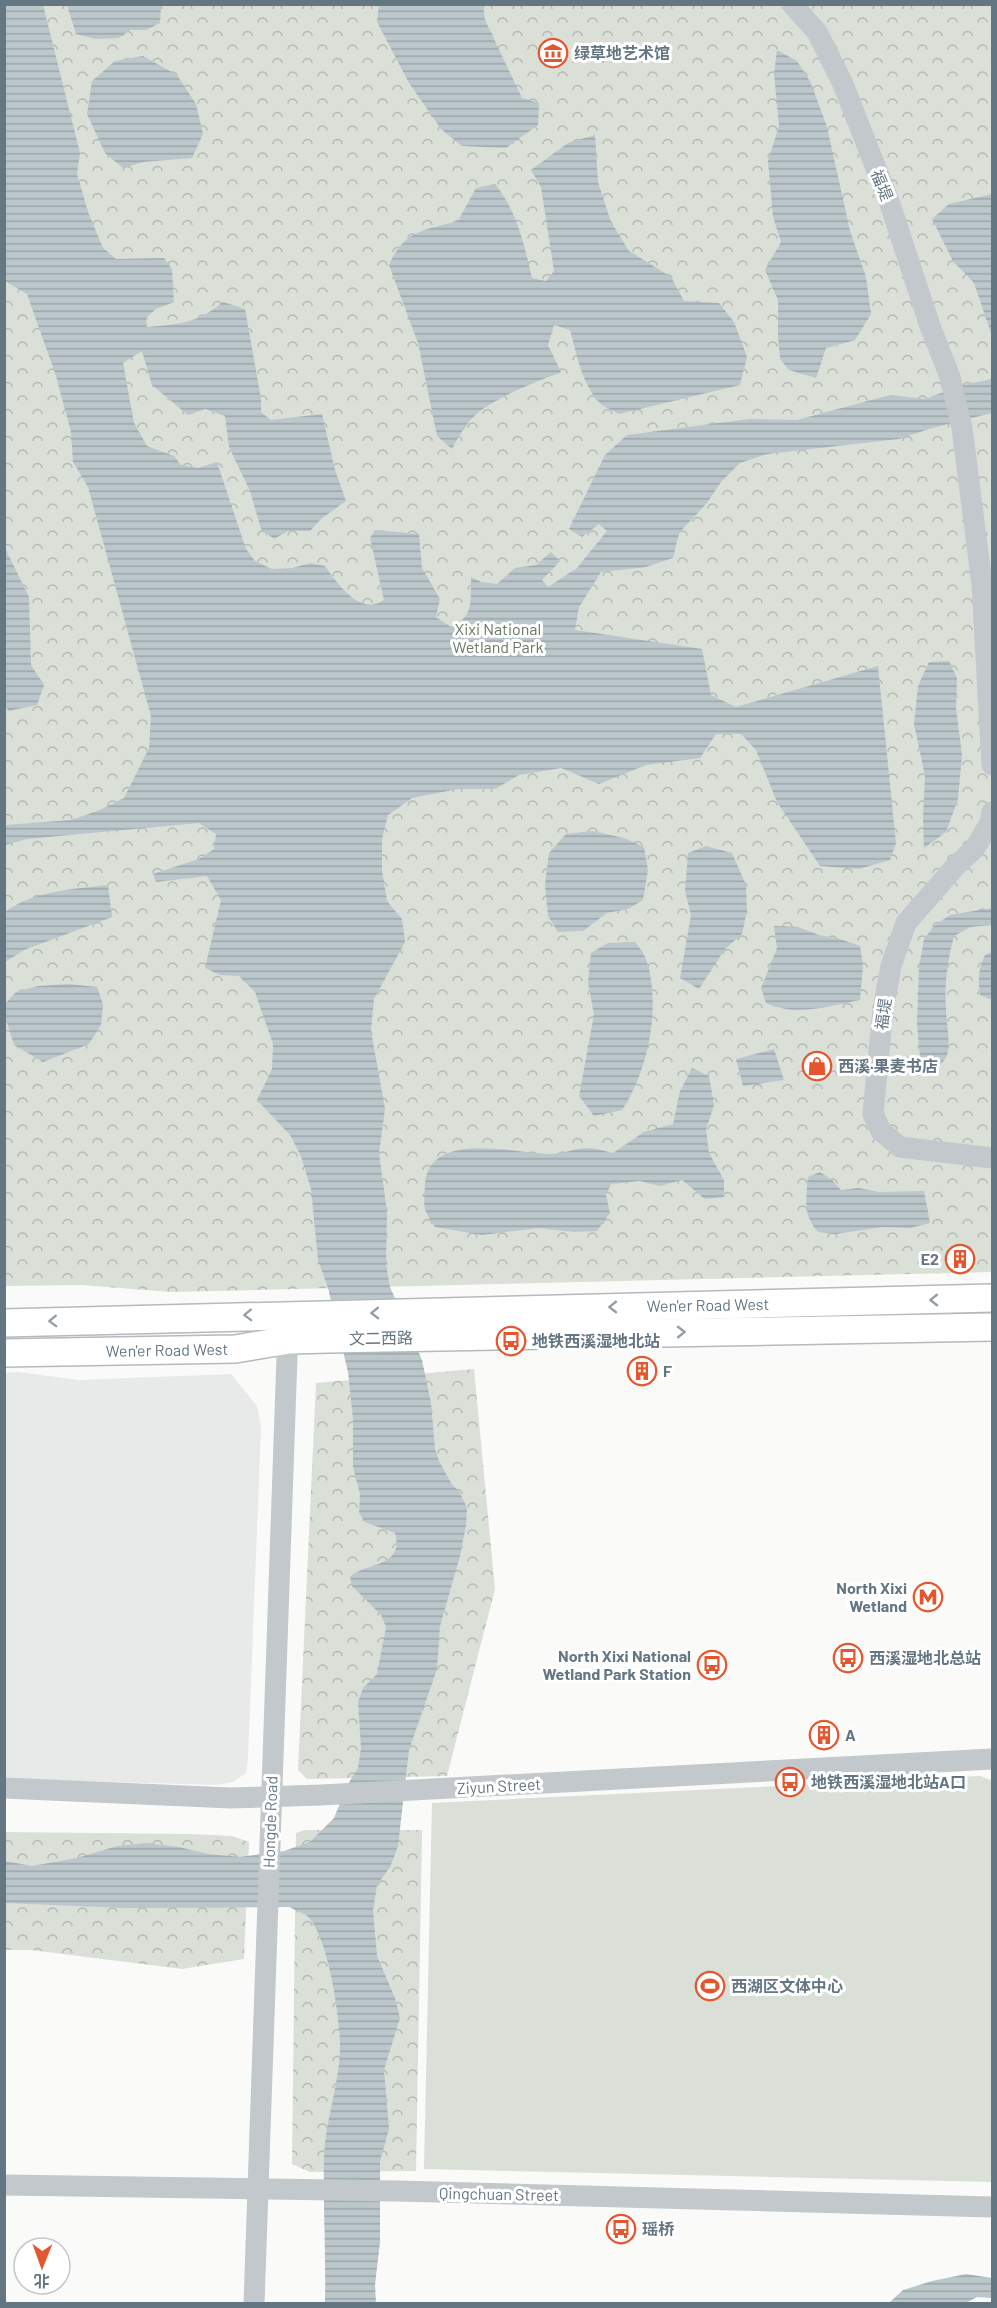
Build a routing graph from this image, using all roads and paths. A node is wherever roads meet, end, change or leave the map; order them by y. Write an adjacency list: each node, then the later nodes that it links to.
1 (792, 4): 2 (street, 福堤)
2 (993, 765)
3 (993, 812): 4 (street, 福堤)
4 (993, 1158)
5 (993, 1298): 6 (main road, Wen'er Road West, one-way to 6)
6 (423, 1312): 8 (main road, 文二西路, one-way to 8)
7 (4, 1323): 9 (main road, Wen'er Road West, one-way to 7)
8 (328, 1326): 9 (main road, Wen'er Road West); 11 (main road, 文二西路)
9 (288, 1327): 12 (main road, Wen'er Road West); 15 (street, Hongde Road)
10 (993, 1327): 11 (main road, Wen'er Road West, one-way to 10)
11 (433, 1337)
12 (4, 1353)
13 (993, 1759): 15 (street, Ziyun Street)
14 (4, 1788): 15 (street, Ziyun Street)
15 (271, 1797): 17 (street, Hongde Road)
16 (4, 2185): 17 (street, Qingchuan Street)
17 (258, 2189): 18 (street, Qingchuan Street); 19 (street, Hongde Road)
18 (993, 2207)
19 (254, 2304)

